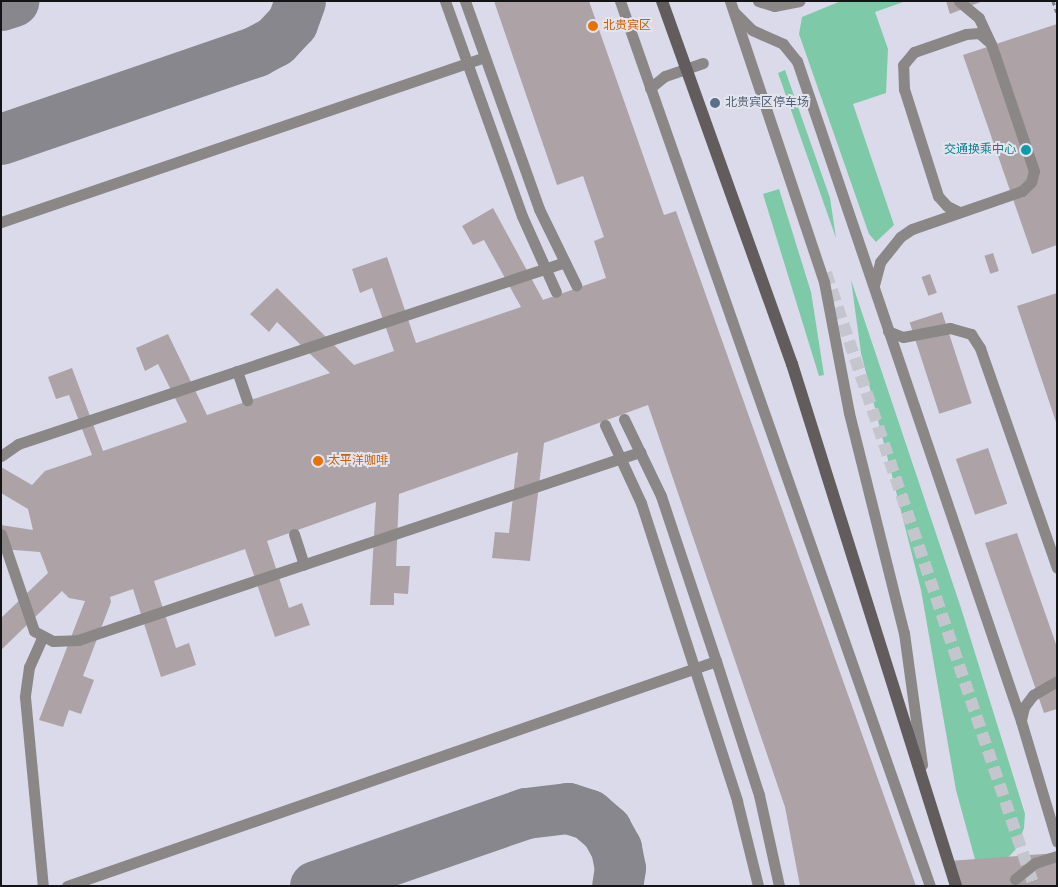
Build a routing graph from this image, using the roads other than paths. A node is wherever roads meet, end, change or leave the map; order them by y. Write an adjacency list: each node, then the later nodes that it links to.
1 (444, 1): 11 (lane)
2 (465, 1): 10 (lane)
3 (620, 1): 13 (lane)
4 (662, 1): 38 (main road, bridge)
5 (758, 1): 6 (lane)
6 (800, 1)
7 (958, 1): 9 (lane)
8 (732, 7): 19 (lane); 38 (lane)
9 (991, 44): 14 (lane); 14 (lane)
10 (485, 57): 11 (lane); 16 (lane)
11 (467, 63): 15 (lane); 17 (lane)
12 (703, 63): 13 (lane)
13 (650, 88): 45 (lane)
14 (959, 212): 19 (lane)
15 (1, 222)
16 (565, 262): 17 (lane); 18 (lane)
17 (546, 268): 20 (lane); 22 (lane)
18 (576, 285)
19 (873, 287): 21 (lane)
20 (556, 292)
21 (888, 331): 32 (lane); 37 (lane)
22 (237, 371): 23 (lane); 27 (lane)
23 (247, 400)
24 (624, 419): 26 (lane)
25 (605, 425): 28 (lane)
26 (640, 452): 28 (lane); 34 (lane)
27 (1, 456)
28 (621, 459): 31 (lane); 35 (lane)
29 (1, 534): 33 (lane)
30 (294, 534): 31 (lane)
31 (304, 564): 33 (lane)
32 (1057, 568)
33 (42, 638): 41 (lane)
34 (716, 661): 35 (lane); 44 (lane)
35 (694, 667): 42 (lane); 43 (lane)
36 (1057, 681): 37 (lane)
37 (1021, 721): 39 (lane)
38 (924, 784): 46 (main road)
39 (1056, 850): 40 (lane)
40 (1015, 879)
41 (43, 886)
42 (67, 886)
43 (758, 886)
44 (779, 886)
45 (930, 886)
46 (956, 886)

